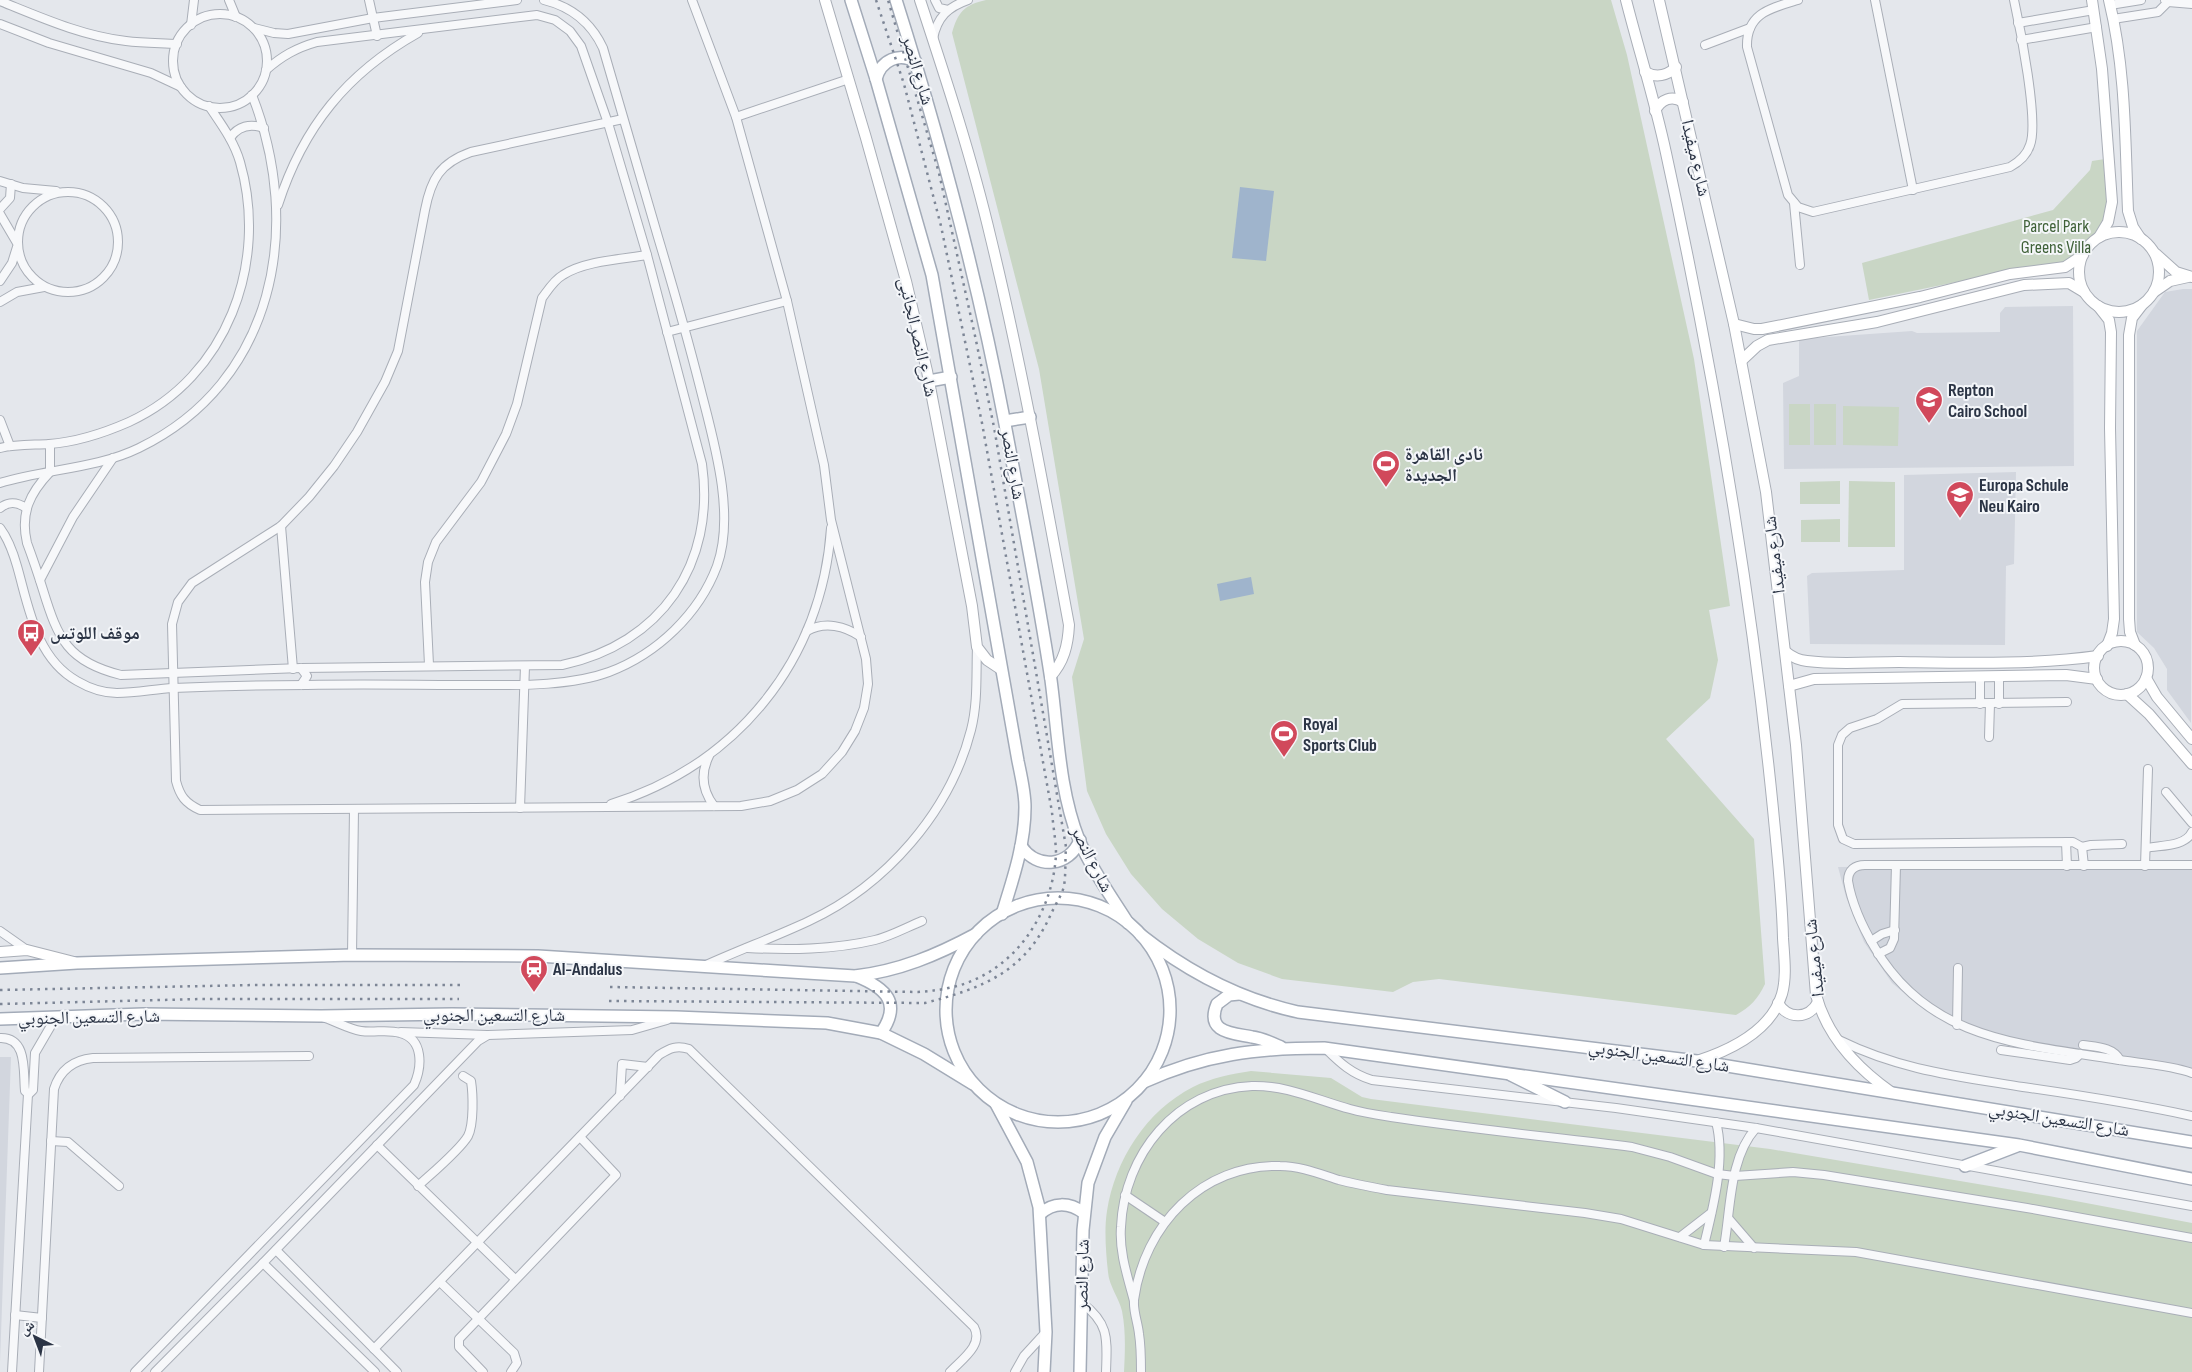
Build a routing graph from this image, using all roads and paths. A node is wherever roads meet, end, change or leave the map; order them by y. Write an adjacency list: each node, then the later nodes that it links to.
1 (194, 0): 30 (street)
2 (230, 0): 25 (street)
3 (369, 0): 26 (street)
4 (517, 0): 26 (street)
5 (544, 0): 52 (street)
6 (692, 0): 51 (street)
7 (825, 0): 44 (street, شارع النصر الجانبى)
8 (851, 0): 45 (main road)
9 (896, 0): 40 (main road, شارع النصر)
10 (920, 0): 37 (street)
11 (935, 0): 24 (street)
12 (968, 0): 24 (street)
13 (1626, 0): 43 (street, شارع ميفيدا)
14 (1659, 0): 41 (street, شارع ميفيدا)
15 (1798, 0): 33 (street)
16 (1874, 0): 58 (street)
17 (2014, 0): 28 (street)
18 (2141, 0): 21 (street)
19 (0, 1): 38 (street)
20 (2167, 1): 22 (street); 27 (street)
21 (2109, 2): 27 (street)
22 (2192, 4)
23 (2093, 5): 28 (street); 31 (street)
24 (948, 10): 37 (street)
25 (236, 17): 30 (street); 32 (street)
26 (373, 18): 32 (street); 35 (street)
27 (2113, 19): 65 (street)
28 (2018, 23): 36 (street)
29 (0, 24): 46 (street)
30 (191, 25): 38 (street)
31 (2096, 27): 36 (street); 64 (street)
32 (254, 28): 42 (street)
33 (1750, 28): 39 (street); 60 (street)
34 (422, 31): 35 (street); 53 (street); 62 (street)
35 (377, 36): 42 (street)
36 (2021, 40): 58 (street)
37 (933, 41): 88 (street)
38 (177, 44): 46 (street)
39 (1705, 45)
40 (916, 62): 45 (main road); 89 (main road, شارع النصر)
41 (1676, 67): 43 (street); 48 (street, شارع ميفيدا)
42 (266, 70): 47 (street)
43 (1645, 72): 50 (street, شارع ميفيدا)
44 (849, 79): 51 (street); 87 (street, شارع النصر الجانبى)
45 (876, 79): 86 (main road)
46 (181, 87): 49 (street)
47 (252, 95): 49 (street); 54 (street)
48 (1684, 102): 50 (street); 81 (street, شارع ميفيدا)
49 (209, 106): 55 (street)
50 (1655, 111): 178 (street, شارع ميفيدا)
51 (736, 117): 76 (street)
52 (623, 119): 53 (street); 83 (street)
53 (608, 123): 68 (street); 100 (street)
54 (264, 128): 55 (street); 62 (street)
55 (230, 138): 91 (street)
56 (0, 181): 57 (street)
57 (11, 184): 59 (street); 61 (street)
58 (1914, 190): 60 (street)
59 (65, 192): 66 (street); 73 (street)
60 (1794, 203): 70 (street)
61 (0, 209)
62 (277, 210): 94 (street)
63 (0, 214): 66 (street)
64 (2098, 239): 65 (street); 69 (street)
65 (2142, 239): 67 (street)
66 (17, 246): 72 (street); 73 (street)
67 (2152, 249): 71 (street); 75 (street)
68 (647, 255): 84 (street); 112 (street)
69 (2083, 255): 74 (street); 80 (street)
70 (1800, 266)
71 (2192, 277): 75 (street)
72 (0, 281)
73 (44, 287): 77 (street)
74 (2084, 292): 79 (street); 82 (street)
75 (2153, 293): 78 (street)
76 (788, 301): 83 (street); 99 (street)
77 (0, 302)
78 (2142, 305): 79 (street); 105 (street)
79 (2098, 306): 106 (street)
80 (1858, 310): 81 (street); 82 (street)
81 (1734, 324): 85 (street, شارع ميفيدا)
82 (1862, 325): 85 (street)
83 (685, 327): 84 (street); 124 (street)
84 (667, 332): 113 (street)
85 (1741, 361): 108 (street, شارع ميفيدا)
86 (951, 377): 87 (main road); 115 (main road)
87 (929, 381): 107 (street, شارع النصر الجانبى)
88 (1030, 417): 89 (main road); 117 (street)
89 (1005, 421): 117 (main road, شارع النصر)
90 (1, 425): 92 (street)
91 (50, 444): 92 (street); 95 (street)
92 (10, 446): 93 (street)
93 (0, 448)
94 (113, 458): 95 (street); 102 (street)
95 (50, 472): 96 (street); 98 (street)
96 (0, 483)
97 (0, 508): 98 (street)
98 (26, 508): 102 (street)
99 (831, 520): 103 (street); 104 (street)
100 (281, 526): 114 (street); 116 (street)
101 (0, 528): 128 (street)
102 (40, 580): 116 (street)
103 (807, 631): 104 (street); 137 (street)
104 (861, 637): 142 (street)
105 (2135, 645): 106 (street); 120 (street)
106 (2107, 646): 109 (street)
107 (977, 647): 115 (street); 166 (street)
108 (1786, 652): 110 (street); 127 (street, شارع ميفيدا)
109 (2098, 656): 111 (street); 123 (street)
110 (1844, 662): 111 (street); 121 (street)
111 (1878, 662): 122 (street)
112 (430, 665): 113 (street); 114 (street)
113 (525, 666): 124 (street)
114 (293, 669): 116 (street); 125 (street); 126 (street)
115 (1002, 670): 150 (main road)
116 (173, 672): 128 (street)
117 (1050, 677): 147 (main road, شارع النصر)
118 (1980, 677): 119 (street); 122 (street); 131 (street)
119 (1999, 677): 123 (street); 133 (street)
120 (2146, 678): 129 (street); 135 (street)
121 (1845, 679): 122 (street); 127 (street)
122 (1879, 679)
123 (2097, 679): 129 (street)
124 (525, 684): 126 (street); 143 (street)
125 (286, 685): 126 (street); 128 (street)
126 (302, 685)
127 (1789, 686): 177 (street, شارع ميفيدا)
128 (174, 688): 144 (street)
129 (2127, 694): 136 (street)
130 (2067, 702): 133 (street)
131 (1980, 704): 132 (street); 148 (street)
132 (1990, 704): 133 (street); 134 (street)
133 (1999, 704)
134 (1989, 737)
135 (2191, 739): 136 (street)
136 (2181, 752): 138 (street)
137 (709, 756): 141 (street); 142 (street)
138 (2192, 764)
139 (2148, 769): 152 (street)
140 (2166, 792): 145 (street)
141 (602, 806): 142 (street); 143 (street)
142 (714, 806)
143 (520, 808): 144 (street)
144 (354, 809): 170 (street)
145 (2192, 823)
146 (2192, 832): 152 (street)
147 (1080, 840): 150 (main road); 160 (main road, شارع النصر)
148 (2066, 842): 151 (street); 155 (street)
149 (2122, 844): 151 (street)
150 (1021, 846): 158 (main road)
151 (2082, 847): 156 (street)
152 (2146, 848): 157 (street)
153 (1896, 865): 155 (street); 161 (street); 165 (street)
154 (2192, 865): 157 (street)
155 (2067, 866): 156 (street)
156 (2084, 866): 157 (street)
157 (2145, 866)
158 (1002, 914): 160 (main road); 163 (main road)
159 (922, 921): 166 (street)
160 (1128, 923): 164 (main road)
161 (1895, 930): 165 (street); 169 (street)
162 (0, 931): 167 (street)
163 (976, 934): 175 (main road); 202 (main road)
164 (1141, 935): 176 (main road, شارع التسعين الجنوبي); 201 (main road)
165 (1871, 941): 169 (street)
166 (742, 948): 172 (street)
167 (27, 950): 168 (street); 171 (street)
168 (0, 952)
169 (1878, 954): 183 (street)
170 (352, 955): 171 (main road); 172 (main road)
171 (77, 963): 173 (main road)
172 (703, 966): 175 (main road)
173 (0, 968)
174 (1958, 968): 183 (street)
175 (854, 976): 185 (main road)
176 (1239, 994): 190 (main road); 196 (main road, شارع التسعين الجنوبي)
177 (1818, 1002): 178 (street); 188 (street, شارع ميفيدا)
178 (1778, 1003): 196 (street, شارع ميفيدا)
179 (321, 1016): 180 (main road, شارع التسعين الجنوبي); 181 (main road, شارع التسعين الجنوبي); 184 (street)
180 (56, 1017): 182 (main road, شارع التسعين الجنوبي); 204 (street)
181 (676, 1017): 185 (main road, شارع التسعين الجنوبي); 186 (street)
182 (0, 1019)
183 (1957, 1025): 193 (street)
184 (399, 1032): 186 (street); 207 (street)
185 (881, 1033): 202 (main road, شارع التسعين الجنوبي)
186 (488, 1035): 210 (street)
187 (0, 1038): 204 (street)
188 (1837, 1039): 203 (street, شارع ميفيدا); 211 (street)
189 (2083, 1045): 195 (street)
190 (1285, 1048): 191 (main road, شارع التسعين الجنوبي); 201 (main road, شارع التسعين الجنوبي)
191 (1324, 1048): 198 (main road, شارع التسعين الجنوبي); 208 (street)
192 (2002, 1050): 193 (street)
193 (2080, 1054): 195 (street)
194 (309, 1056): 215 (street)
195 (2120, 1060): 199 (street)
196 (1697, 1061): 203 (main road, شارع التسعين الجنوبي)
197 (648, 1067): 205 (street); 205 (street); 262 (street)
198 (1503, 1071): 208 (main road); 218 (main road, شارع التسعين الجنوبي)
199 (2191, 1072)
200 (463, 1076): 224 (street)
201 (1144, 1082): 206 (main road)
202 (973, 1084): 209 (main road)
203 (1891, 1092): 216 (main road, شارع التسعين الجنوبي)
204 (28, 1094): 247 (street)
205 (620, 1096): 214 (street)
206 (1128, 1097): 209 (main road); 227 (main road, شارع النصر)
207 (404, 1098): 210 (street); 251 (street)
208 (1565, 1102): 212 (street)
209 (996, 1104): 228 (main road, شارع النصر)
210 (414, 1108): 217 (street)
211 (2192, 1116)
212 (1716, 1122): 213 (street); 220 (street)
213 (1756, 1128): 219 (street); 221 (street)
214 (580, 1137): 234 (street); 241 (street)
215 (51, 1141): 223 (street); 248 (street)
216 (2192, 1142)
217 (377, 1145): 224 (street); 238 (street)
218 (2019, 1145): 219 (main road); 222 (main road, شارع التسعين الجنوبي)
219 (1965, 1166): 226 (street)
220 (1717, 1174): 221 (street); 225 (street); 229 (street)
221 (1735, 1176): 230 (street); 233 (street)
222 (2192, 1179)
223 (119, 1186)
224 (418, 1186): 234 (street)
225 (1125, 1195): 231 (street); 244 (street)
226 (2192, 1206)
227 (1084, 1213): 228 (main road); 245 (main road, شارع النصر)
228 (1040, 1214): 250 (main road, شارع النصر)
229 (1712, 1214): 232 (street); 235 (street)
230 (1730, 1219): 236 (street); 237 (street)
231 (1166, 1222): 232 (street); 244 (street)
232 (1680, 1237): 235 (street)
233 (2192, 1238)
234 (478, 1243): 241 (street); 242 (street)
235 (1704, 1244): 236 (street)
236 (1724, 1247): 237 (street)
237 (1754, 1248): 246 (street)
238 (276, 1250): 239 (street); 240 (street)
239 (263, 1263): 243 (street); 253 (street)
240 (303, 1279): 243 (street); 252 (street)
241 (516, 1279): 249 (street)
242 (440, 1282): 249 (street); 252 (street)
243 (291, 1291): 258 (street)
244 (1134, 1301): 267 (street)
245 (1082, 1303): 265 (main road, شارع النصر); 266 (street)
246 (2192, 1313)
247 (15, 1315): 248 (street); 254 (street)
248 (42, 1318): 255 (street)
249 (478, 1319): 260 (street); 261 (street)
250 (1046, 1332): 263 (street); 264 (main road, شارع النصر)
251 (167, 1340): 253 (street); 256 (street)
252 (374, 1349): 259 (street)
253 (177, 1350): 257 (street)
254 (12, 1372)
255 (39, 1372)
256 (135, 1372)
257 (155, 1372)
258 (375, 1372)
259 (397, 1372)
260 (483, 1372)
261 (511, 1372)
262 (950, 1372)
263 (1015, 1372)
264 (1044, 1372)
265 (1080, 1372)
266 (1106, 1372)
267 (1141, 1372)

